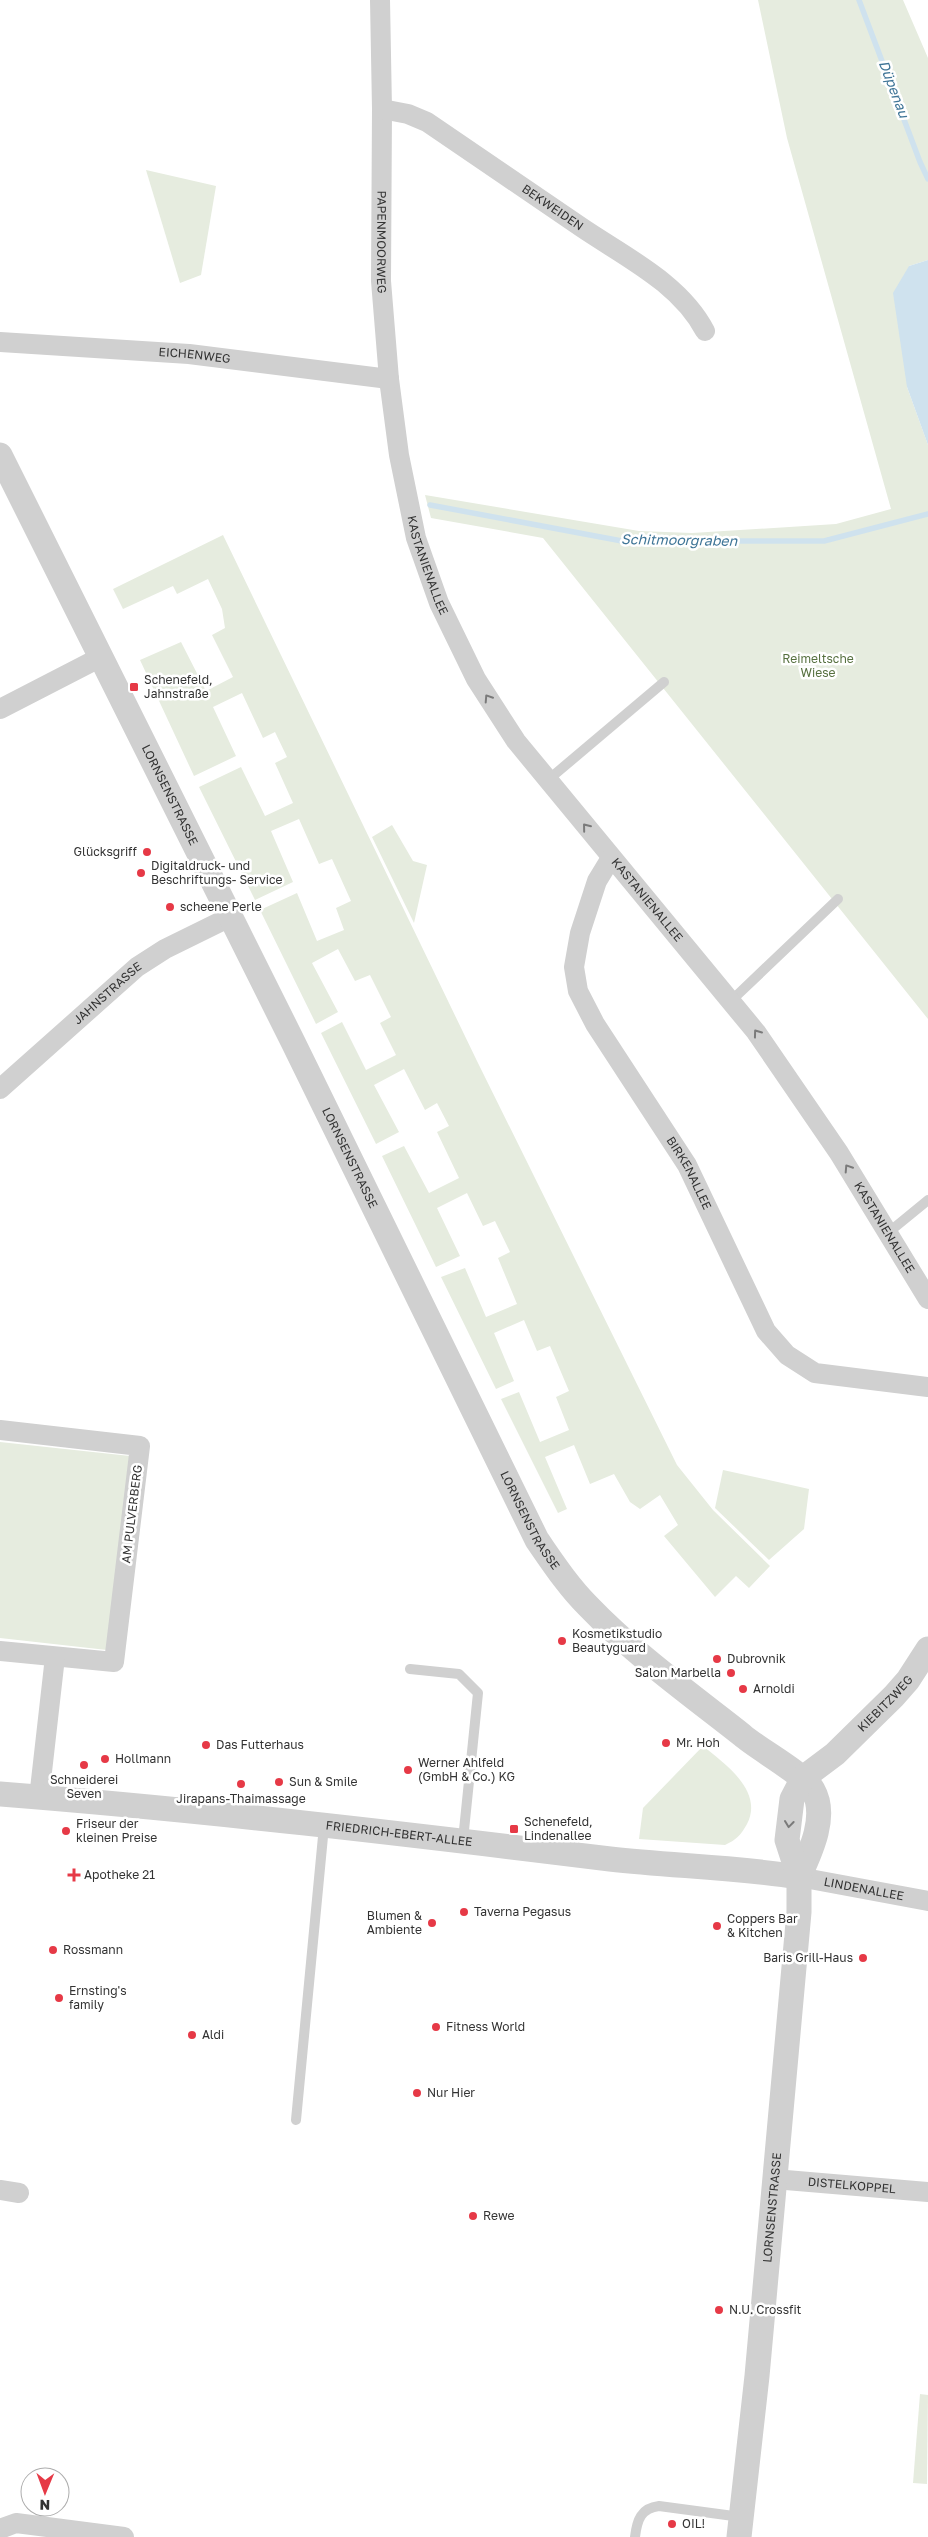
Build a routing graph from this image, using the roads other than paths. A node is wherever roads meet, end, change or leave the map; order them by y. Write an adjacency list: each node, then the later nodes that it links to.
1 (380, 0): 2 (street, PAPENMOORWEG)
2 (382, 109): 3 (street, BEKWEIDEN); 5 (street, PAPENMOORWEG)
3 (705, 331)
4 (0, 342): 5 (street, EICHENWEG)
5 (389, 379): 7 (street, PAPENMOORWEG)
6 (0, 455): 8 (street, LORNSENSTRASSE)
7 (404, 484): 11 (street, KASTANIENALLEE, one-way to 7)
8 (101, 657): 10 (street); 14 (street, LORNSENSTRASSE)
9 (664, 682): 11 (lane)
10 (0, 709)
11 (548, 780): 12 (street, KASTANIENALLEE, one-way to 11)
12 (611, 858): 15 (street, KASTANIENALLEE); 20 (street, BIRKENALLEE)
13 (838, 898): 15 (lane)
14 (230, 917): 16 (street, JAHNSTRASSE); 27 (street, LORNSENSTRASSE)
15 (732, 1000): 18 (street, KASTANIENALLEE, one-way to 15)
16 (0, 1089)
17 (928, 1200): 18 (lane)
18 (889, 1232): 19 (street, KASTANIENALLEE)
19 (928, 1299)
20 (928, 1387)
21 (0, 1430): 24 (street, AM PULVERBERG)
22 (928, 1649): 26 (street, KIEBITZWEG)
23 (0, 1651): 24 (street, AM PULVERBERG)
24 (55, 1657): 29 (street)
25 (410, 1669): 32 (lane)
26 (835, 1754): 27 (street, KIEBITZWEG); 30 (street, KIEBITZWEG)
27 (803, 1778): 30 (street, LORNSENSTRASSE); 33 (street, LORNSENSTRASSE, one-way to 33)
28 (0, 1794): 29 (street, FRIEDRICH-EBERT-ALLEE)
29 (39, 1798): 31 (street, FRIEDRICH-EBERT-ALLEE)
30 (818, 1814): 33 (street, LORNSENSTRASSE)
31 (324, 1826): 32 (street, FRIEDRICH-EBERT-ALLEE); 35 (lane)
32 (463, 1842): 33 (street, FRIEDRICH-EBERT-ALLEE)
33 (799, 1877): 34 (street, LINDENALLEE); 36 (street, LORNSENSTRASSE)
34 (928, 1901)
35 (296, 2120)
36 (774, 2179): 37 (street, DISTELKOPPEL); 38 (street, LORNSENSTRASSE)
37 (928, 2192)
38 (740, 2527): 41 (lane)
39 (0, 2529): 40 (street)
40 (124, 2537)
41 (635, 2537)

